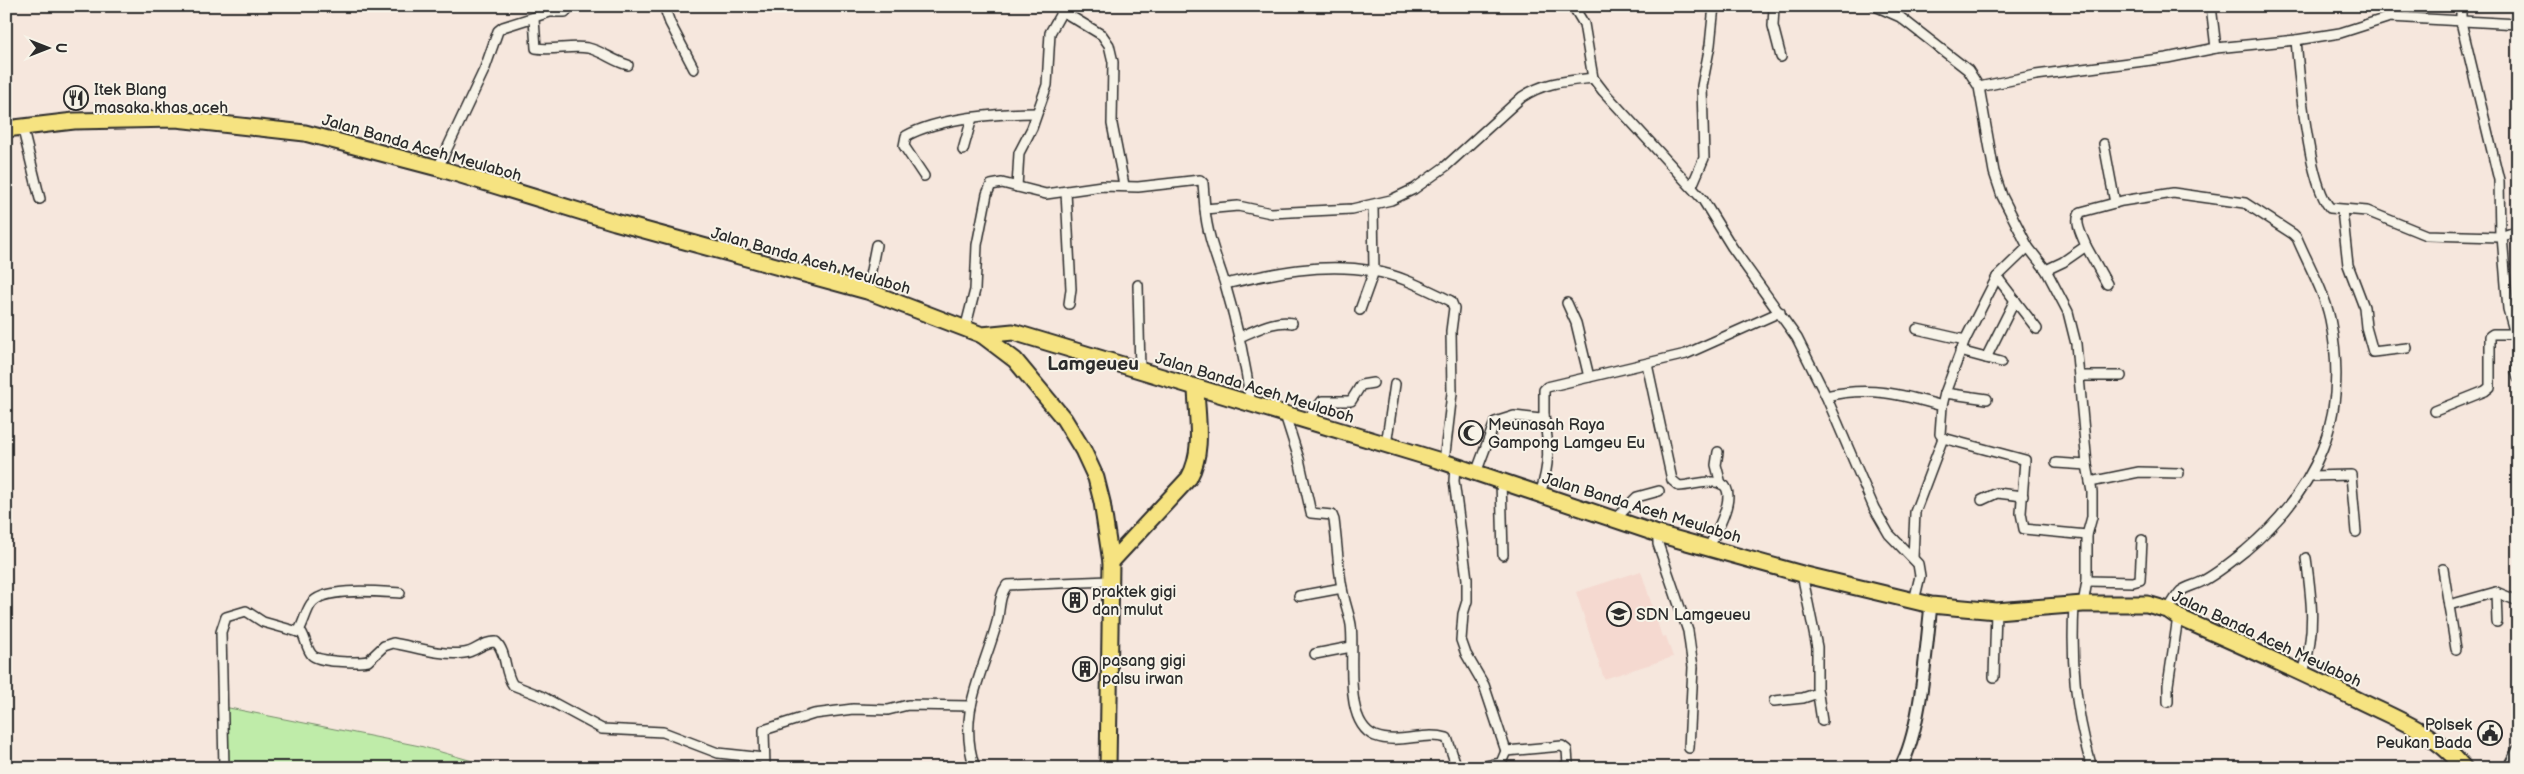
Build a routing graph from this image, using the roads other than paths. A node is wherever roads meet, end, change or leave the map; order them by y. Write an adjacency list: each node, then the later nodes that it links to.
1 (571, 6): 14 (street)
2 (664, 6): 21 (street)
3 (1714, 6): 33 (street)
4 (1774, 6): 19 (street)
5 (1875, 6): 12 (street)
6 (1903, 6): 12 (street)
7 (2211, 6): 18 (street)
8 (2391, 6): 13 (street)
9 (2461, 6): 15 (street)
10 (1576, 7): 22 (street)
11 (1062, 9): 24 (street); 32 (street)
12 (1900, 16): 23 (street)
13 (2390, 17): 15 (street); 17 (street)
14 (534, 19): 20 (street); 30 (street)
15 (2461, 22): 16 (street); 42 (street)
16 (2518, 24)
17 (2296, 40): 18 (street); 40 (street)
18 (2216, 48): 23 (street)
19 (1781, 57)
20 (628, 65)
21 (694, 69)
22 (1593, 78): 33 (street); 38 (street)
23 (1979, 87): 45 (street)
24 (1036, 113): 25 (street); 34 (street)
25 (972, 118): 29 (street); 31 (street)
26 (22, 126): 27 (highway, Jalan Banda Aceh Meulaboh); 30 (highway, Jalan Banda Aceh Meulaboh); 36 (street)
27 (6, 129)
28 (2104, 144): 37 (street)
29 (963, 150)
30 (438, 168): 52 (highway, Jalan Banda Aceh Meulaboh)
31 (924, 176)
32 (1124, 186): 35 (street); 39 (street)
33 (1692, 186): 57 (street)
34 (1018, 187): 35 (street); 59 (street)
35 (1066, 192): 55 (street)
36 (40, 199)
37 (2115, 203): 44 (street); 95 (street)
38 (1373, 206): 39 (street); 47 (street)
39 (1205, 209): 50 (street)
40 (2342, 210): 42 (street); 66 (street)
41 (2518, 231): 42 (street)
42 (2501, 236): 62 (street)
43 (876, 245): 52 (street)
44 (2086, 246): 46 (street); 51 (street)
45 (2028, 247): 46 (street); 48 (street)
46 (2046, 270): 72 (street)
47 (1374, 271): 50 (street); 56 (street); 91 (street)
48 (1997, 277): 53 (street); 65 (street)
49 (1138, 284): 71 (street)
50 (1225, 284): 64 (street)
51 (2107, 284)
52 (867, 291): 59 (highway, Jalan Banda Aceh Meulaboh)
53 (2015, 300): 61 (street); 68 (street)
54 (1567, 303): 74 (street)
55 (1069, 304)
56 (1360, 310)
57 (1780, 312): 70 (street); 79 (street)
58 (1292, 323): 64 (street)
59 (965, 329): 63 (highway, Jalan Banda Aceh Meulaboh)
60 (1917, 329): 65 (street)
61 (2038, 329)
62 (2517, 333): 83 (street)
63 (982, 335): 71 (highway, Jalan Banda Aceh Meulaboh); 112 (highway)
64 (1239, 337): 81 (street)
65 (1965, 340): 67 (street)
66 (2407, 348)
67 (1960, 351): 68 (street); 78 (street)
68 (1986, 358): 69 (street)
69 (2001, 362)
70 (1647, 364): 74 (street); 98 (street)
71 (1140, 371): 77 (highway, Jalan Banda Aceh Meulaboh)
72 (2080, 376): 73 (street); 92 (street)
73 (2121, 376)
74 (1589, 377): 85 (street)
75 (1374, 383): 86 (street)
76 (1395, 384): 88 (street)
77 (1196, 388): 81 (highway, Jalan Banda Aceh Meulaboh); 112 (highway)
78 (1945, 393): 80 (street); 82 (street)
79 (1826, 396): 82 (street); 110 (street)
80 (1987, 399)
81 (1251, 405): 84 (highway, Jalan Banda Aceh Meulaboh)
82 (1942, 406): 87 (street)
83 (2434, 411)
84 (1285, 415): 86 (highway, Jalan Banda Aceh Meulaboh); 117 (street)
85 (1544, 415): 93 (street); 100 (street)
86 (1308, 420): 88 (highway, Jalan Banda Aceh Meulaboh)
87 (1943, 438): 101 (street); 110 (street)
88 (1386, 445): 91 (highway, Jalan Banda Aceh Meulaboh)
89 (1718, 452): 98 (street)
90 (2056, 463): 92 (street)
91 (1450, 464): 93 (highway, Jalan Banda Aceh Meulaboh); 142 (street)
92 (2087, 465): 97 (street)
93 (1476, 473): 96 (highway, Jalan Banda Aceh Meulaboh)
94 (2179, 473): 97 (street)
95 (2311, 476): 104 (street); 127 (street)
96 (1501, 480): 100 (highway, Jalan Banda Aceh Meulaboh); 109 (street)
97 (2090, 482): 106 (street)
98 (1721, 484): 108 (street)
99 (1659, 491): 103 (street)
100 (1540, 494): 103 (highway, Jalan Banda Aceh Meulaboh)
101 (2023, 496): 102 (street); 106 (street)
102 (1982, 500)
103 (1615, 519): 105 (highway, Jalan Banda Aceh Meulaboh)
104 (2356, 532)
105 (1658, 534): 108 (highway, Jalan Banda Aceh Meulaboh); 140 (street)
106 (2087, 535): 116 (street)
107 (2142, 540): 116 (street)
108 (1709, 547): 114 (highway, Jalan Banda Aceh Meulaboh)
109 (1503, 555)
110 (1913, 558): 121 (street)
111 (2306, 558): 133 (street)
112 (1111, 562): 115 (highway)
113 (2443, 569): 125 (street)
114 (1802, 574): 121 (highway, Jalan Banda Aceh Meulaboh); 135 (street)
115 (1109, 581): 138 (street); 146 (highway)
116 (2087, 581): 123 (street)
117 (1342, 588): 120 (street); 130 (street)
118 (2496, 592): 122 (street); 125 (street); 128 (street)
119 (400, 593): 129 (street)
120 (1299, 596)
121 (1914, 601): 124 (highway, Jalan Banda Aceh Meulaboh)
122 (2518, 601)
123 (2078, 604): 126 (highway, Jalan Banda Aceh Meulaboh); 127 (highway, Jalan Banda Aceh Meulaboh); 151 (street)
124 (1931, 605): 126 (highway, Jalan Banda Aceh Meulaboh); 150 (street)
125 (2449, 605): 131 (street)
126 (1996, 611): 134 (street)
127 (2173, 614): 133 (highway, Jalan Banda Aceh Meulaboh); 137 (street)
128 (2497, 622)
129 (298, 632): 143 (street); 144 (street)
130 (1351, 647): 132 (street); 147 (street)
131 (2456, 649)
132 (1315, 654)
133 (2303, 673): 152 (highway, Jalan Banda Aceh Meulaboh)
134 (1994, 677)
135 (1818, 693): 136 (street); 139 (street)
136 (1774, 701)
137 (2168, 702)
138 (970, 706): 143 (street); 145 (street)
139 (1822, 721)
140 (1688, 748)
141 (2518, 750): 153 (street)
142 (1506, 751): 148 (street); 149 (street)
143 (765, 763)
144 (224, 768)
145 (975, 768)
146 (1108, 768)
147 (1457, 768)
148 (1476, 768)
149 (1561, 768)
150 (1900, 768)
151 (2088, 768)
152 (2464, 768)
153 (2509, 768)

